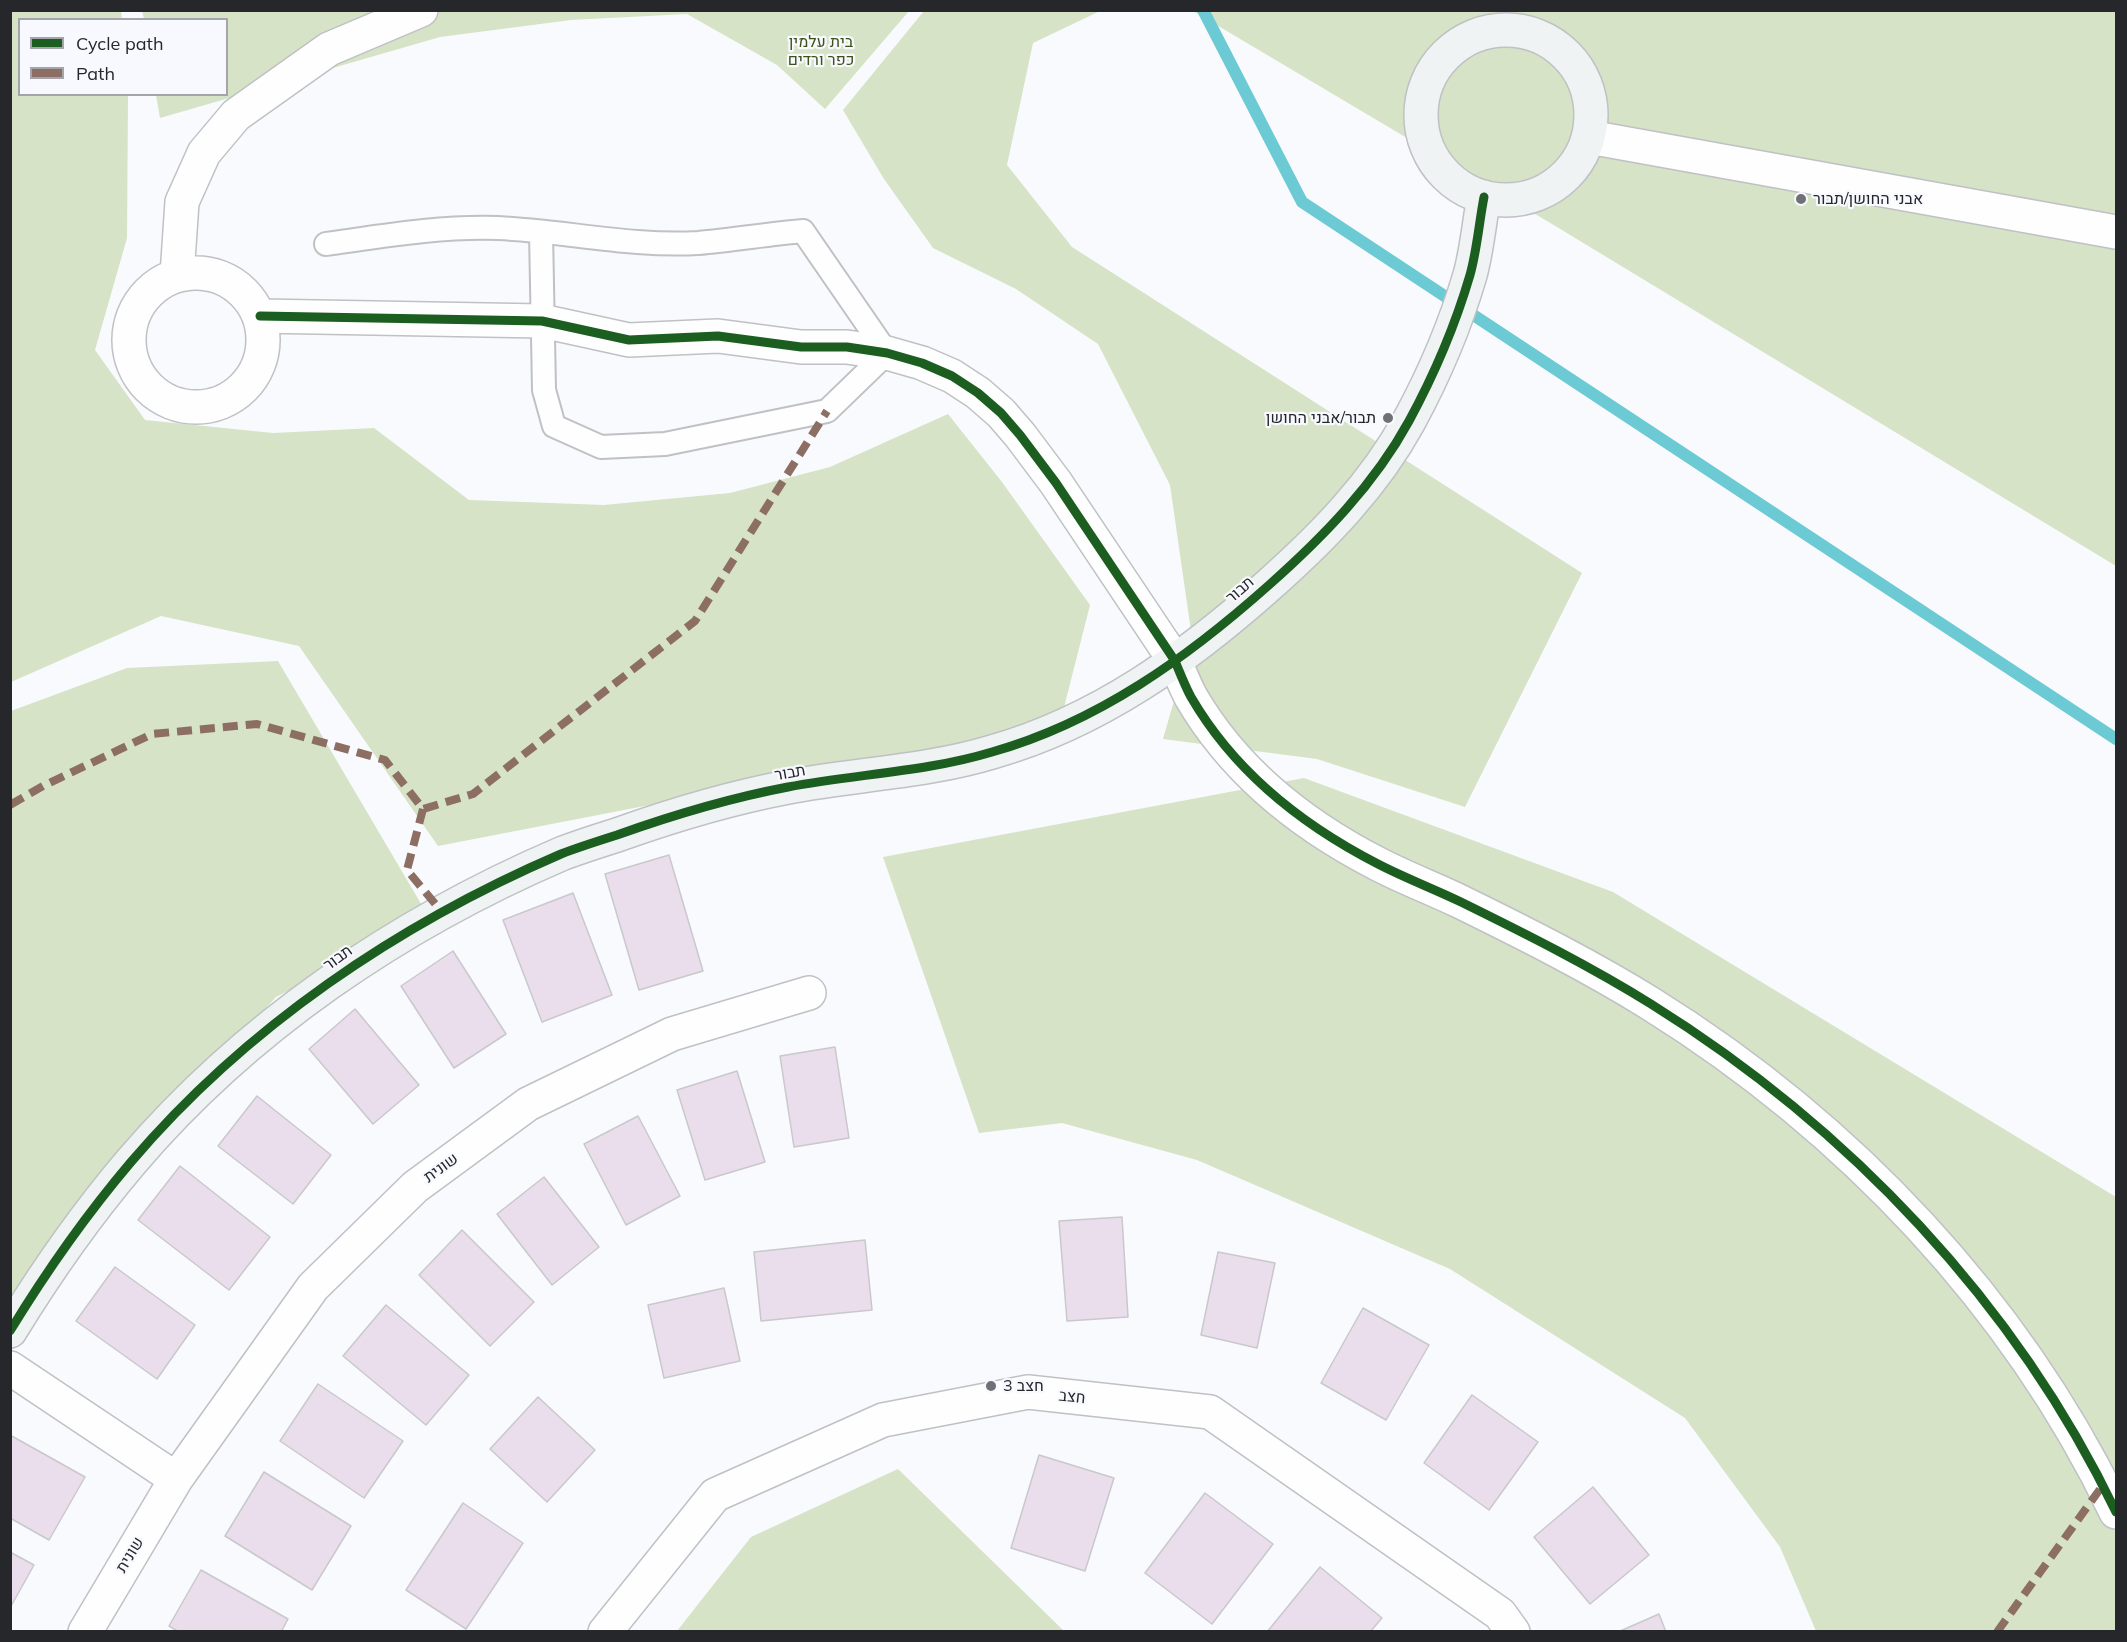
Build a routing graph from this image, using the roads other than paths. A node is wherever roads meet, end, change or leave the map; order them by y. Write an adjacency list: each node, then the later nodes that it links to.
1 (422, 10): 8 (street)
2 (1501, 20): 3 (street); 4 (street)
3 (1588, 137): 4 (street); 6 (street)
4 (1484, 197): 12 (street, תבור)
5 (540, 232): 7 (lane); 10 (lane); 11 (lane)
6 (2116, 232)
7 (326, 244)
8 (177, 275): 9 (street); 9 (street)
9 (260, 316): 10 (street)
10 (542, 321): 11 (street); 11 (lane)
11 (887, 353): 12 (street)
12 (1175, 661): 14 (street, תבור); 17 (street)
13 (809, 993): 16 (street, שונית)
14 (10, 1331)
15 (10, 1368): 16 (street)
16 (176, 1479): 18 (street, שונית)
17 (2116, 1512)
18 (85, 1632)
19 (606, 1632): 20 (street, חצב)
20 (1513, 1632)

